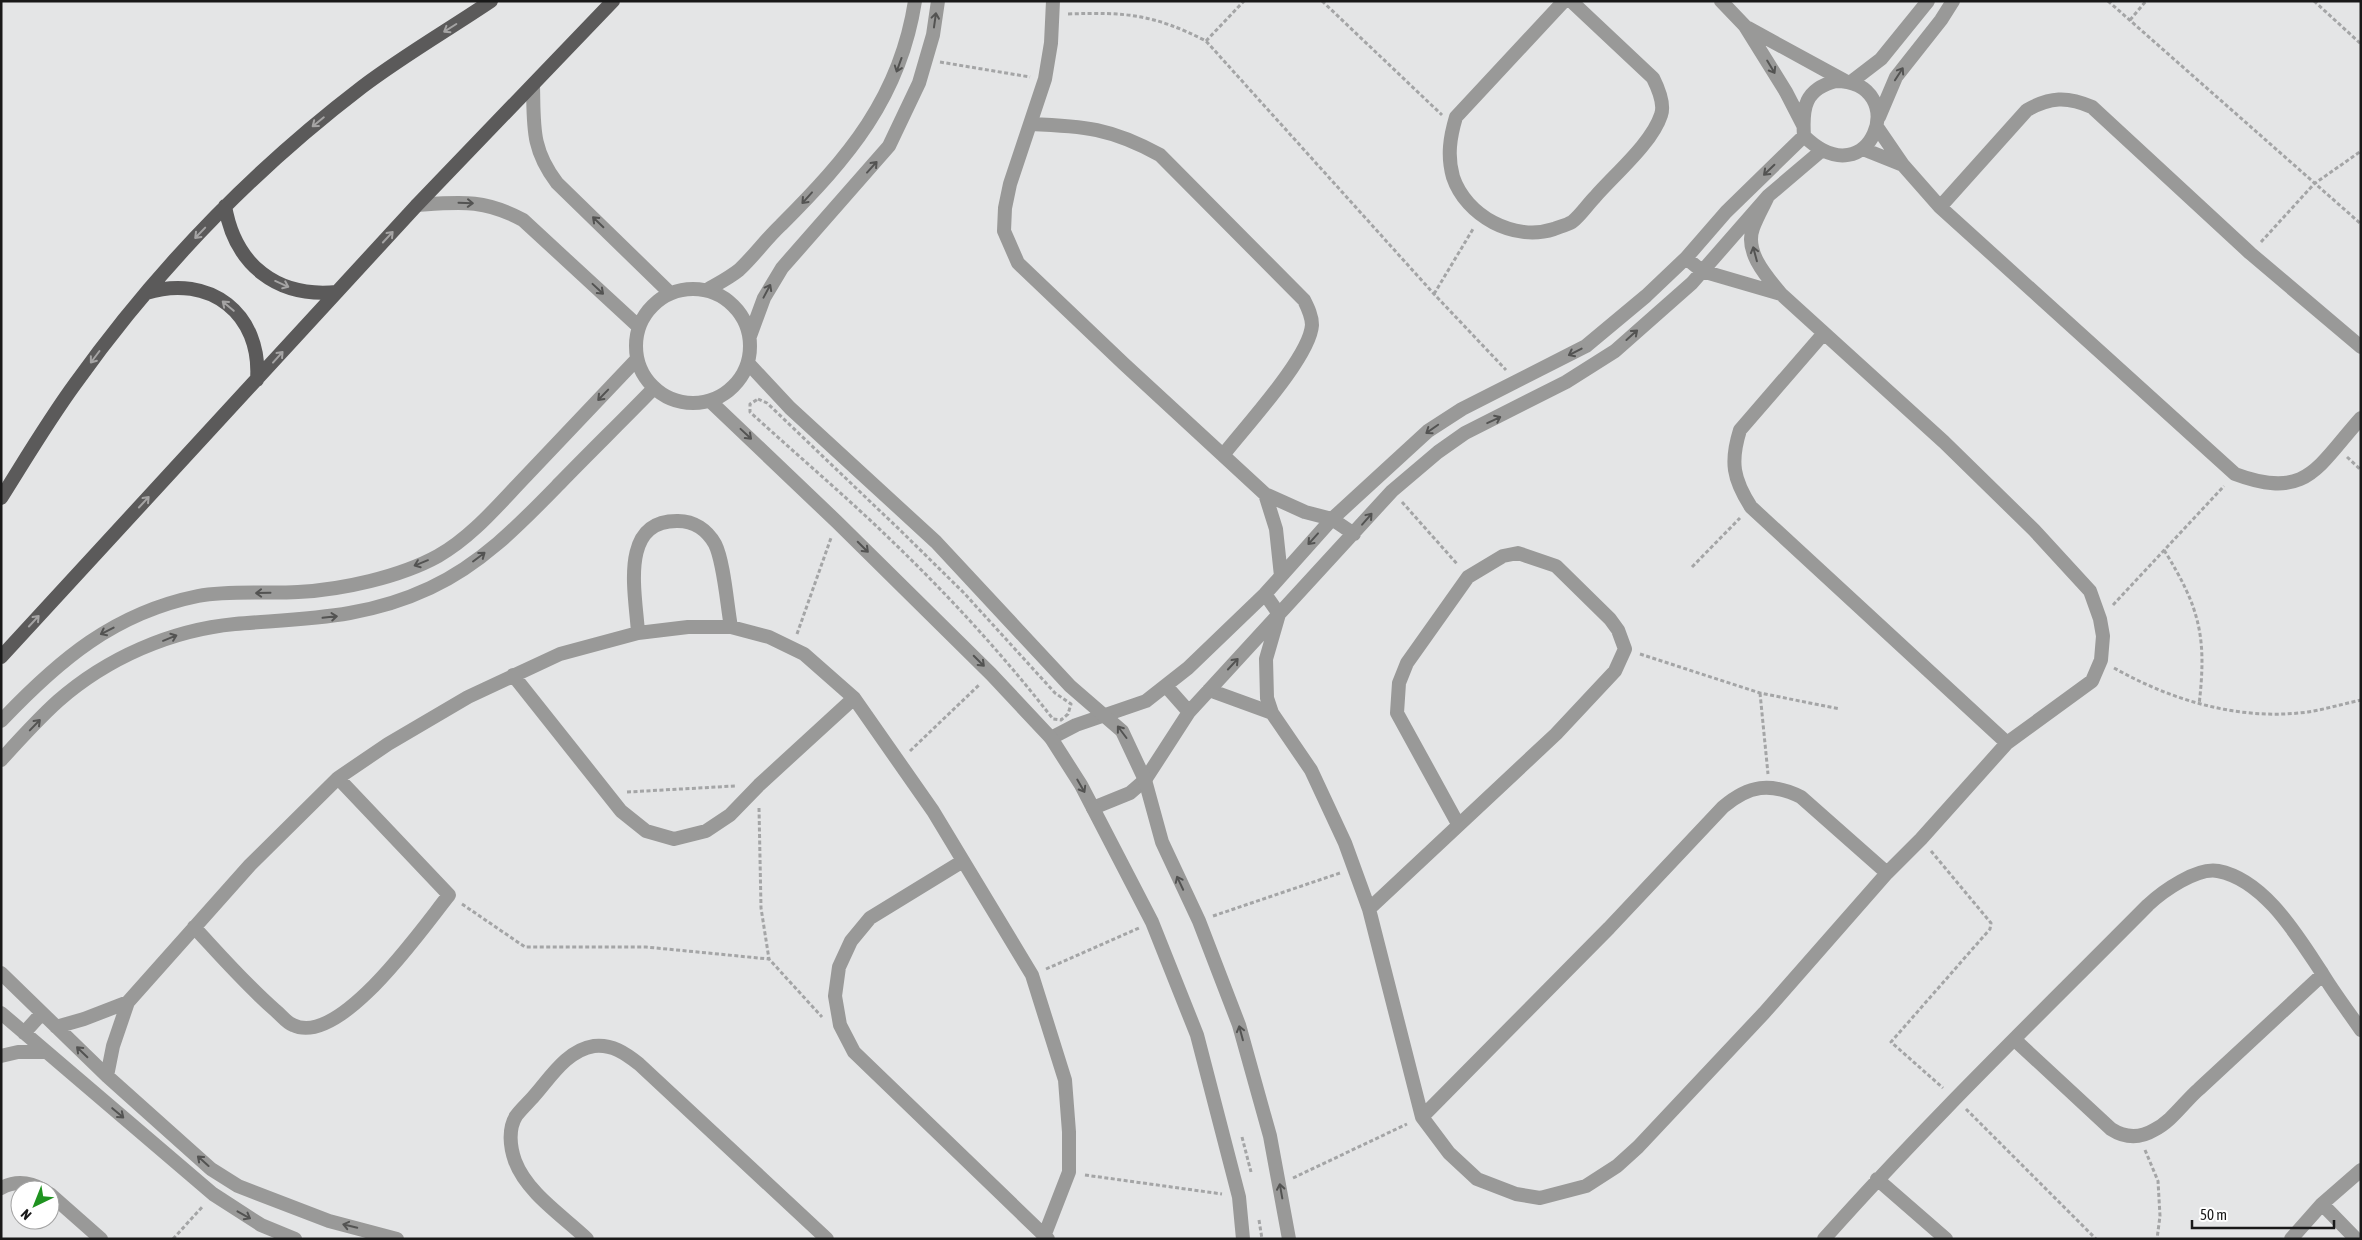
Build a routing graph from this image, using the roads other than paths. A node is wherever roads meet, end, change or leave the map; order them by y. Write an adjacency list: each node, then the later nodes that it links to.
1 (491, 1): 22 (main road, one-way to 22)
2 (613, 1): 13 (main road)
3 (915, 1): 26 (street, one-way to 26)
4 (938, 1): 33 (street, one-way to 4)
5 (1564, 1): 6 (street)
6 (1571, 1)
7 (1721, 1): 11 (street)
8 (1928, 1): 12 (street)
9 (1954, 1): 14 (street, one-way to 9)
10 (1053, 8): 15 (street)
11 (1745, 26): 12 (street); 16 (street, one-way to 16)
12 (1849, 82): 14 (street); 16 (street)
13 (534, 85): 21 (main road); 29 (street, one-way to 13)
14 (1878, 122): 17 (street); 19 (street)
15 (1030, 124): 41 (street); 41 (street)
16 (1804, 131): 18 (street); 24 (street, one-way to 24)
17 (1863, 149): 18 (street); 19 (street)
18 (1821, 151): 20 (street)
19 (1903, 165): 23 (street)
20 (1768, 196): 25 (street); 30 (street, one-way to 20)
21 (417, 205): 27 (main road, one-way to 21); 31 (street, one-way to 31)
22 (226, 206): 27 (main road, one-way to 27); 28 (main road, one-way to 28)
23 (1940, 207): 34 (street); 40 (street)
24 (1686, 258): 25 (street); 44 (street, one-way to 44)
25 (1702, 271): 30 (street); 45 (street, one-way to 25)
26 (707, 290): 29 (street); 33 (street)
27 (337, 292): 37 (main road, one-way to 27)
28 (146, 293): 37 (main road, one-way to 28); 43 (main road, one-way to 43)
29 (670, 293): 31 (street)
30 (1780, 294): 32 (street)
31 (639, 327): 35 (street)
32 (1824, 333): 61 (street); 61 (street)
33 (750, 336): 36 (street)
34 (2361, 347)
35 (637, 359): 38 (street); 59 (street, one-way to 59)
36 (748, 363): 39 (street); 58 (street)
37 (257, 380): 51 (main road, one-way to 37)
38 (654, 388): 39 (street); 62 (street, one-way to 38)
39 (710, 401): 60 (street, one-way to 60)
40 (2361, 418)
41 (1224, 454): 42 (street)
42 (1265, 494): 44 (street); 46 (street)
43 (1, 498)
44 (1332, 519): 45 (street); 46 (street, one-way to 46)
45 (1354, 534): 48 (street)
46 (1281, 576): 47 (street)
47 (1264, 594): 48 (street); 53 (street)
48 (1279, 614): 54 (street, one-way to 48); 57 (street)
49 (731, 627): 50 (street); 50 (street); 55 (street)
50 (638, 633): 52 (street)
51 (1, 657)
52 (513, 674): 55 (street); 63 (street)
53 (1166, 686): 56 (street); 58 (street)
54 (1209, 690): 56 (street); 57 (street)
55 (854, 698): 67 (street)
56 (1189, 712): 64 (street)
57 (1272, 712): 69 (street)
58 (1107, 716): 60 (street); 64 (street, one-way to 58)
59 (1, 721)
60 (1051, 738): 65 (street, one-way to 65)
61 (2007, 743): 68 (street)
62 (1, 760)
63 (338, 778): 70 (street); 70 (street)
64 (1146, 780): 65 (street); 95 (street, one-way to 64)
65 (1093, 808): 94 (street)
66 (1458, 824): 66 (street); 69 (street)
67 (963, 861): 88 (street); 88 (street)
68 (1887, 873): 83 (street); 83 (street)
69 (1369, 909): 83 (street)
70 (194, 927): 73 (street)
71 (1, 973): 75 (street)
72 (2322, 975): 77 (street); 79 (street); 79 (street)
73 (128, 1002): 76 (street); 82 (street)
74 (1, 1013): 78 (street)
75 (42, 1013): 76 (street); 78 (street)
76 (56, 1026): 82 (street, one-way to 76)
77 (2361, 1030)
78 (24, 1033): 80 (street)
79 (2014, 1040): 85 (street)
80 (45, 1052): 81 (street); 90 (street, one-way to 90)
81 (1, 1056)
82 (107, 1076): 91 (street, one-way to 82)
83 (1422, 1117)
84 (2361, 1170): 87 (street)
85 (1877, 1179): 96 (street); 97 (street)
86 (60, 1203): 89 (street)
87 (2322, 1204): 98 (street); 99 (street)
88 (1045, 1238)
89 (101, 1239)
90 (295, 1239)
91 (397, 1239)
92 (587, 1239): 93 (street)
93 (827, 1239)
94 (1243, 1239)
95 (1289, 1239)
96 (1824, 1239)
97 (1946, 1239)
98 (2291, 1239)
99 (2356, 1239)

